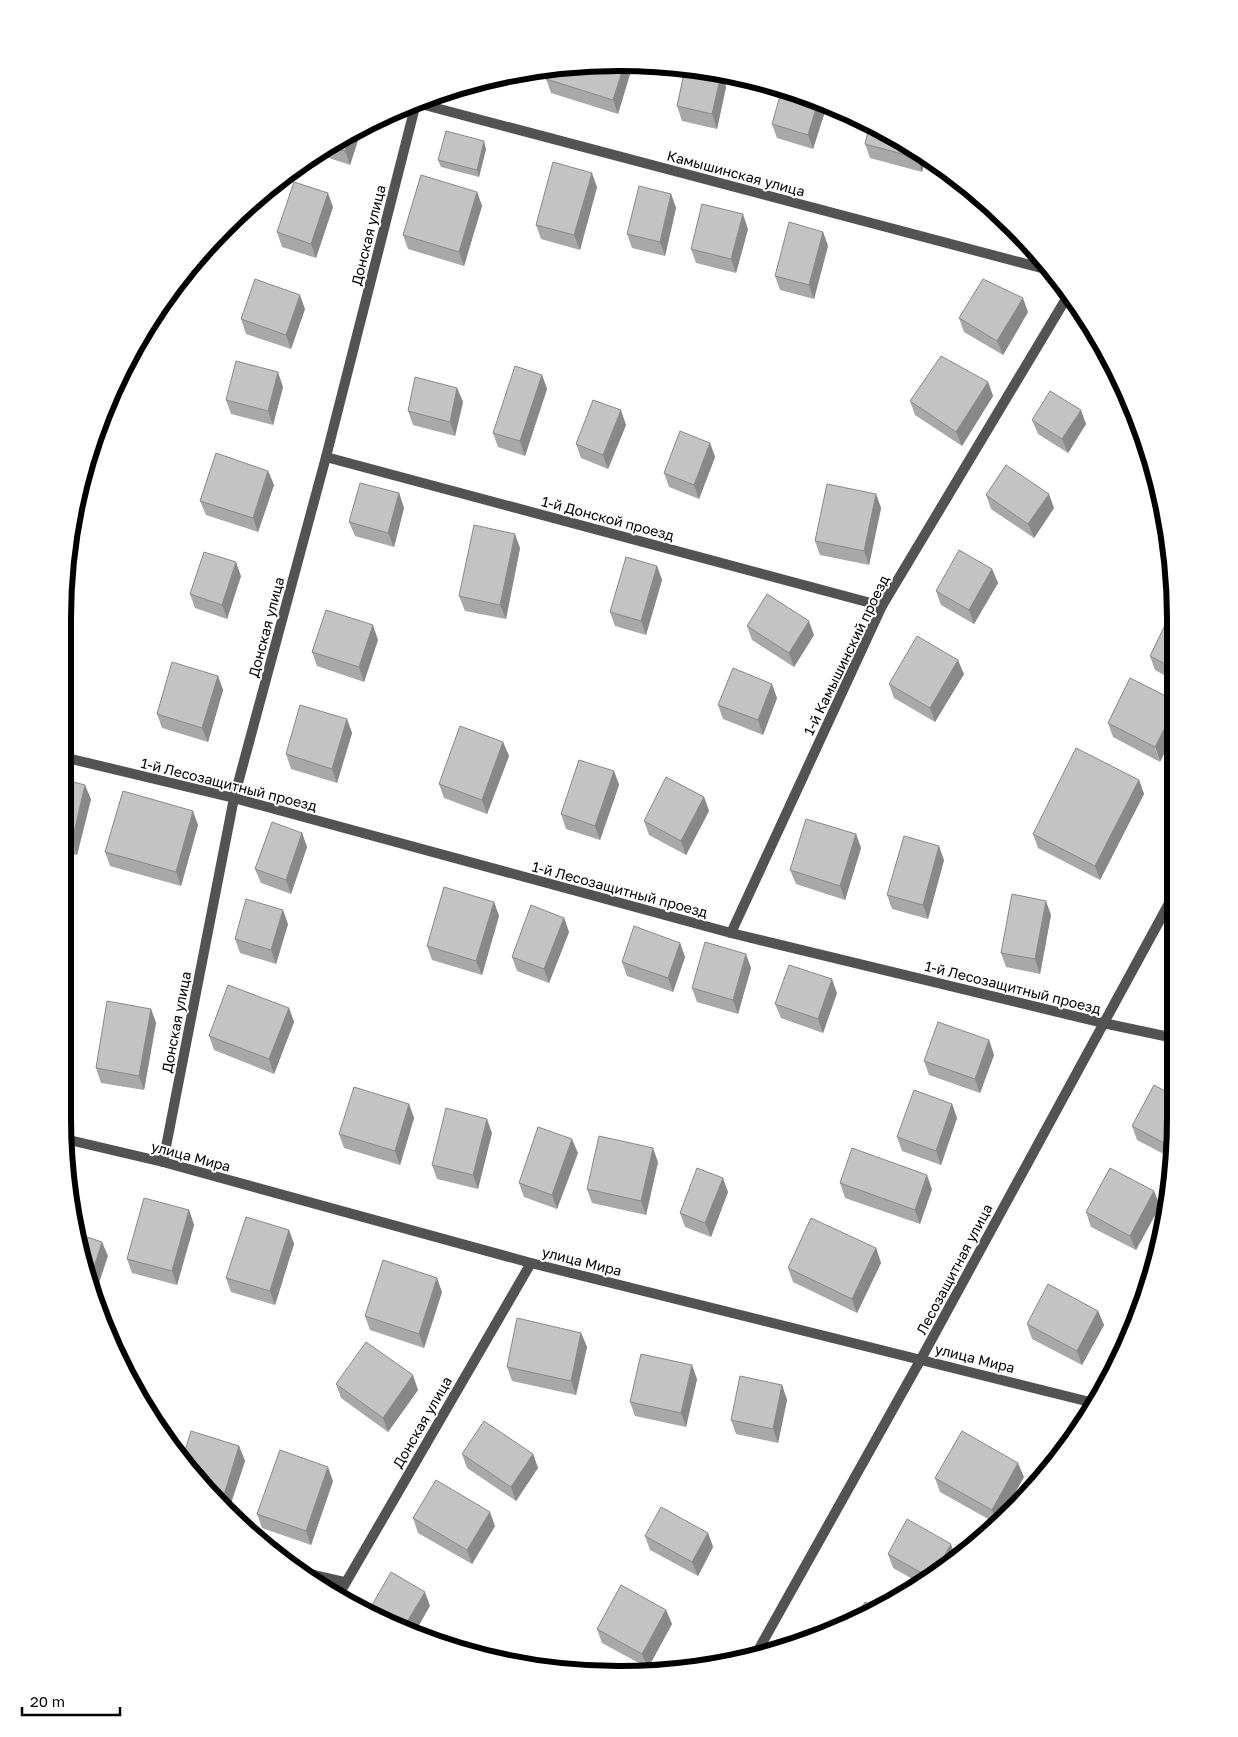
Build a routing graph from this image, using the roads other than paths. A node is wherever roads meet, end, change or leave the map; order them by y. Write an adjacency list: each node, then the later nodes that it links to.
1 (427, 106): 3 (street, Камышинская улица)
2 (414, 111): 5 (street, Донская улица)
3 (1039, 267)
4 (1064, 301): 6 (street, 1-й Камышинский проезд)
5 (326, 457): 6 (street, 1-й Донской проезд); 8 (street, Донская улица)
6 (882, 606): 10 (street, 1-й Камышинский проезд)
7 (71, 759): 8 (street, 1-й Лесозащитный проезд)
8 (234, 798): 10 (street, 1-й Лесозащитный проезд); 14 (street, Донская улица)
9 (1167, 907): 11 (street, Лесозащитная улица)
10 (731, 933): 11 (street, 1-й Лесозащитный проезд)
11 (1103, 1023): 12 (street, 1-й Лесозащитный проезд); 16 (street, Лесозащитная улица)
12 (1167, 1037)
13 (72, 1141): 14 (street, улица Мира)
14 (163, 1162): 15 (street, улица Мира)
15 (531, 1262): 16 (street, улица Мира); 19 (street, Донская улица)
16 (921, 1359): 17 (street, улица Мира); 21 (street, Лесозащитная улица)
17 (1087, 1401)
18 (320, 1576): 19 (street)
19 (345, 1582): 20 (street, Донская улица)
20 (341, 1590)
21 (760, 1647)

